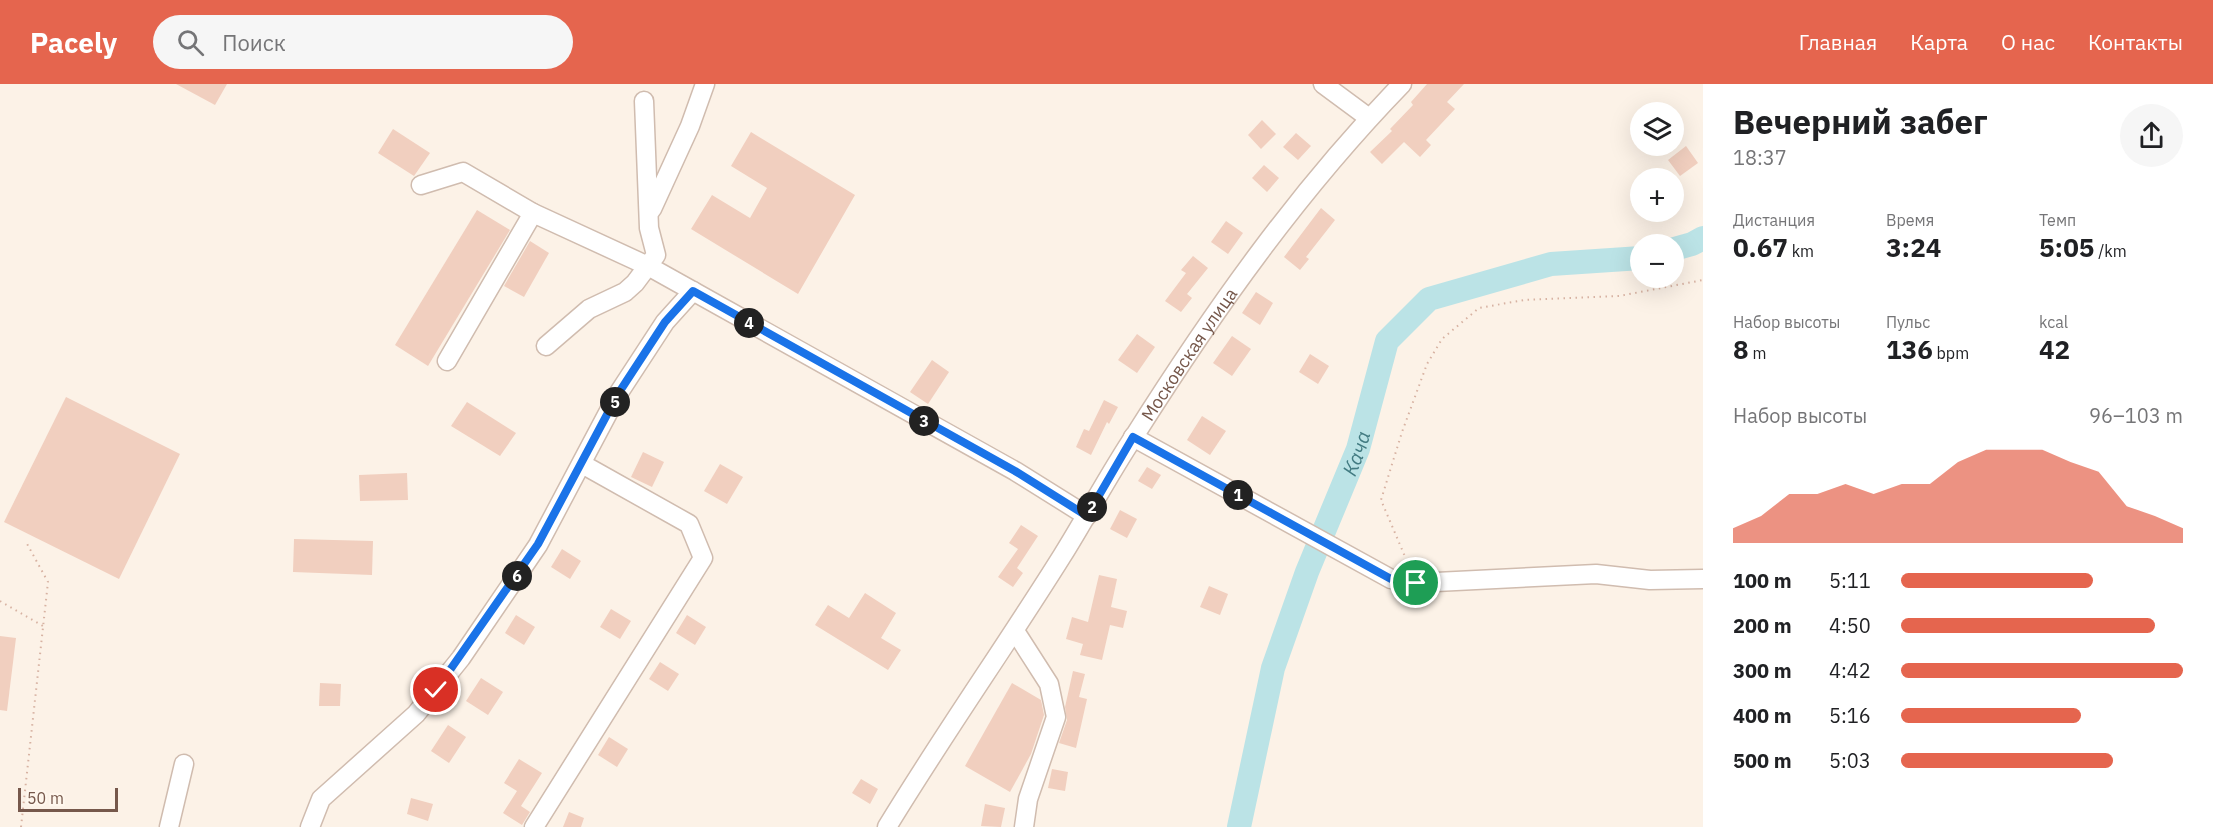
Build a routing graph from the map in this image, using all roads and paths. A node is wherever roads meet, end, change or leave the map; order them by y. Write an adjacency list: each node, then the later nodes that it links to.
1 (705, 84): 8 (street)
2 (1323, 84): 5 (street)
3 (1402, 84): 5 (street, Московская улица)
4 (644, 102): 8 (street)
5 (1370, 117): 14 (street, Московская улица)
6 (421, 185): 7 (street)
7 (533, 213): 9 (street); 13 (street)
8 (650, 214): 9 (street)
9 (648, 266): 11 (street); 12 (street)
10 (1703, 280): 19 (path)
11 (693, 291): 15 (street); 16 (street)
12 (546, 346)
13 (447, 361)
14 (1133, 437): 16 (street, Московская улица); 19 (street)
15 (582, 464): 26 (street); 27 (street)
16 (1087, 516): 22 (street, Московская улица)
17 (26, 542): 21 (path)
18 (1703, 579): 19 (street)
19 (1416, 583)
20 (0, 601): 21 (path)
21 (43, 626): 24 (path)
22 (1015, 631): 28 (street, Московская улица); 29 (street)
23 (184, 764): 25 (street)
24 (21, 827)
25 (169, 827)
26 (310, 827)
27 (534, 827)
28 (887, 827)
29 (1024, 827)

